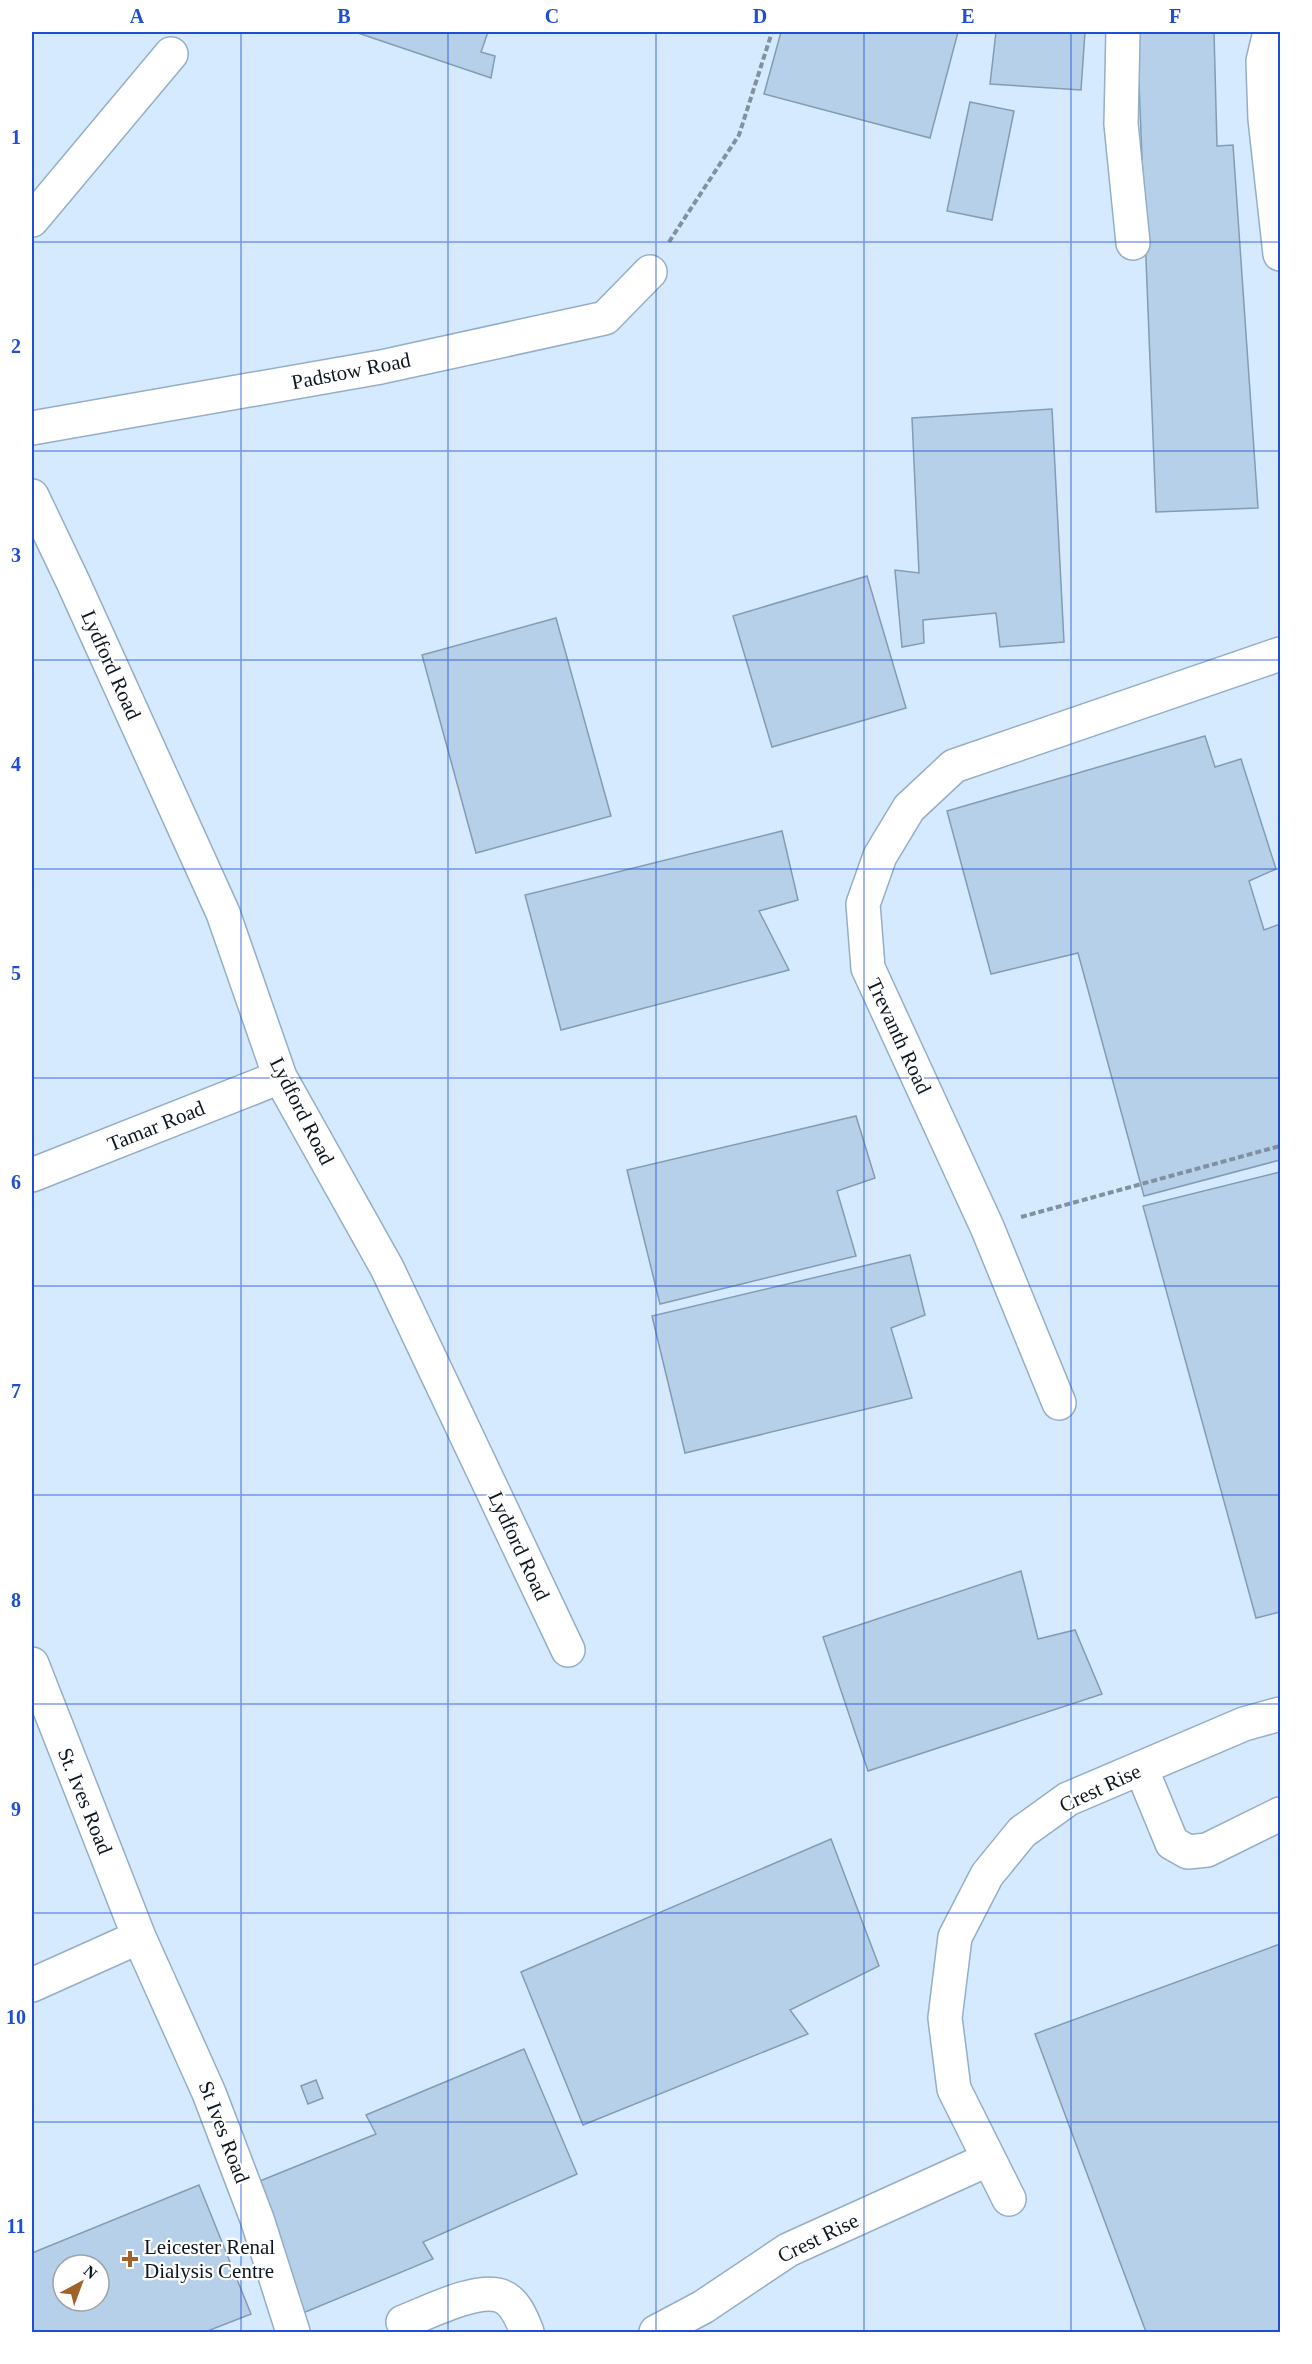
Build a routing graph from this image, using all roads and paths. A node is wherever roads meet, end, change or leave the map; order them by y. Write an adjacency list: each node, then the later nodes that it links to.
1 (772, 32): 8 (path)
2 (1123, 32): 6 (street)
3 (1270, 32): 7 (street)
4 (171, 54): 5 (street)
5 (32, 220)
6 (1133, 243)
7 (1281, 254)
8 (650, 272): 9 (street, Padstow Road)
9 (32, 428)
10 (32, 496): 12 (street, Lydford Road)
11 (1281, 654): 15 (street, Trevanth Road)
12 (280, 1077): 14 (street, Tamar Road); 17 (street, Lydford Road)
13 (1281, 1146): 15 (path)
14 (32, 1175)
15 (987, 1227): 16 (street, Trevanth Road)
16 (1059, 1403)
17 (568, 1650)
18 (32, 1664): 22 (street, St. Ives Road)
19 (1281, 1714): 20 (street, Crest Rise)
20 (1141, 1768): 21 (street); 24 (street, Crest Rise)
21 (1281, 1814)
22 (139, 1937): 23 (street); 27 (street, St Ives Road)
23 (32, 1985)
24 (989, 2159): 25 (street, Crest Rise); 29 (street, Crest Rise)
25 (1009, 2199)
26 (403, 2322): 28 (street)
27 (293, 2332)
28 (527, 2332)
29 (656, 2332)

